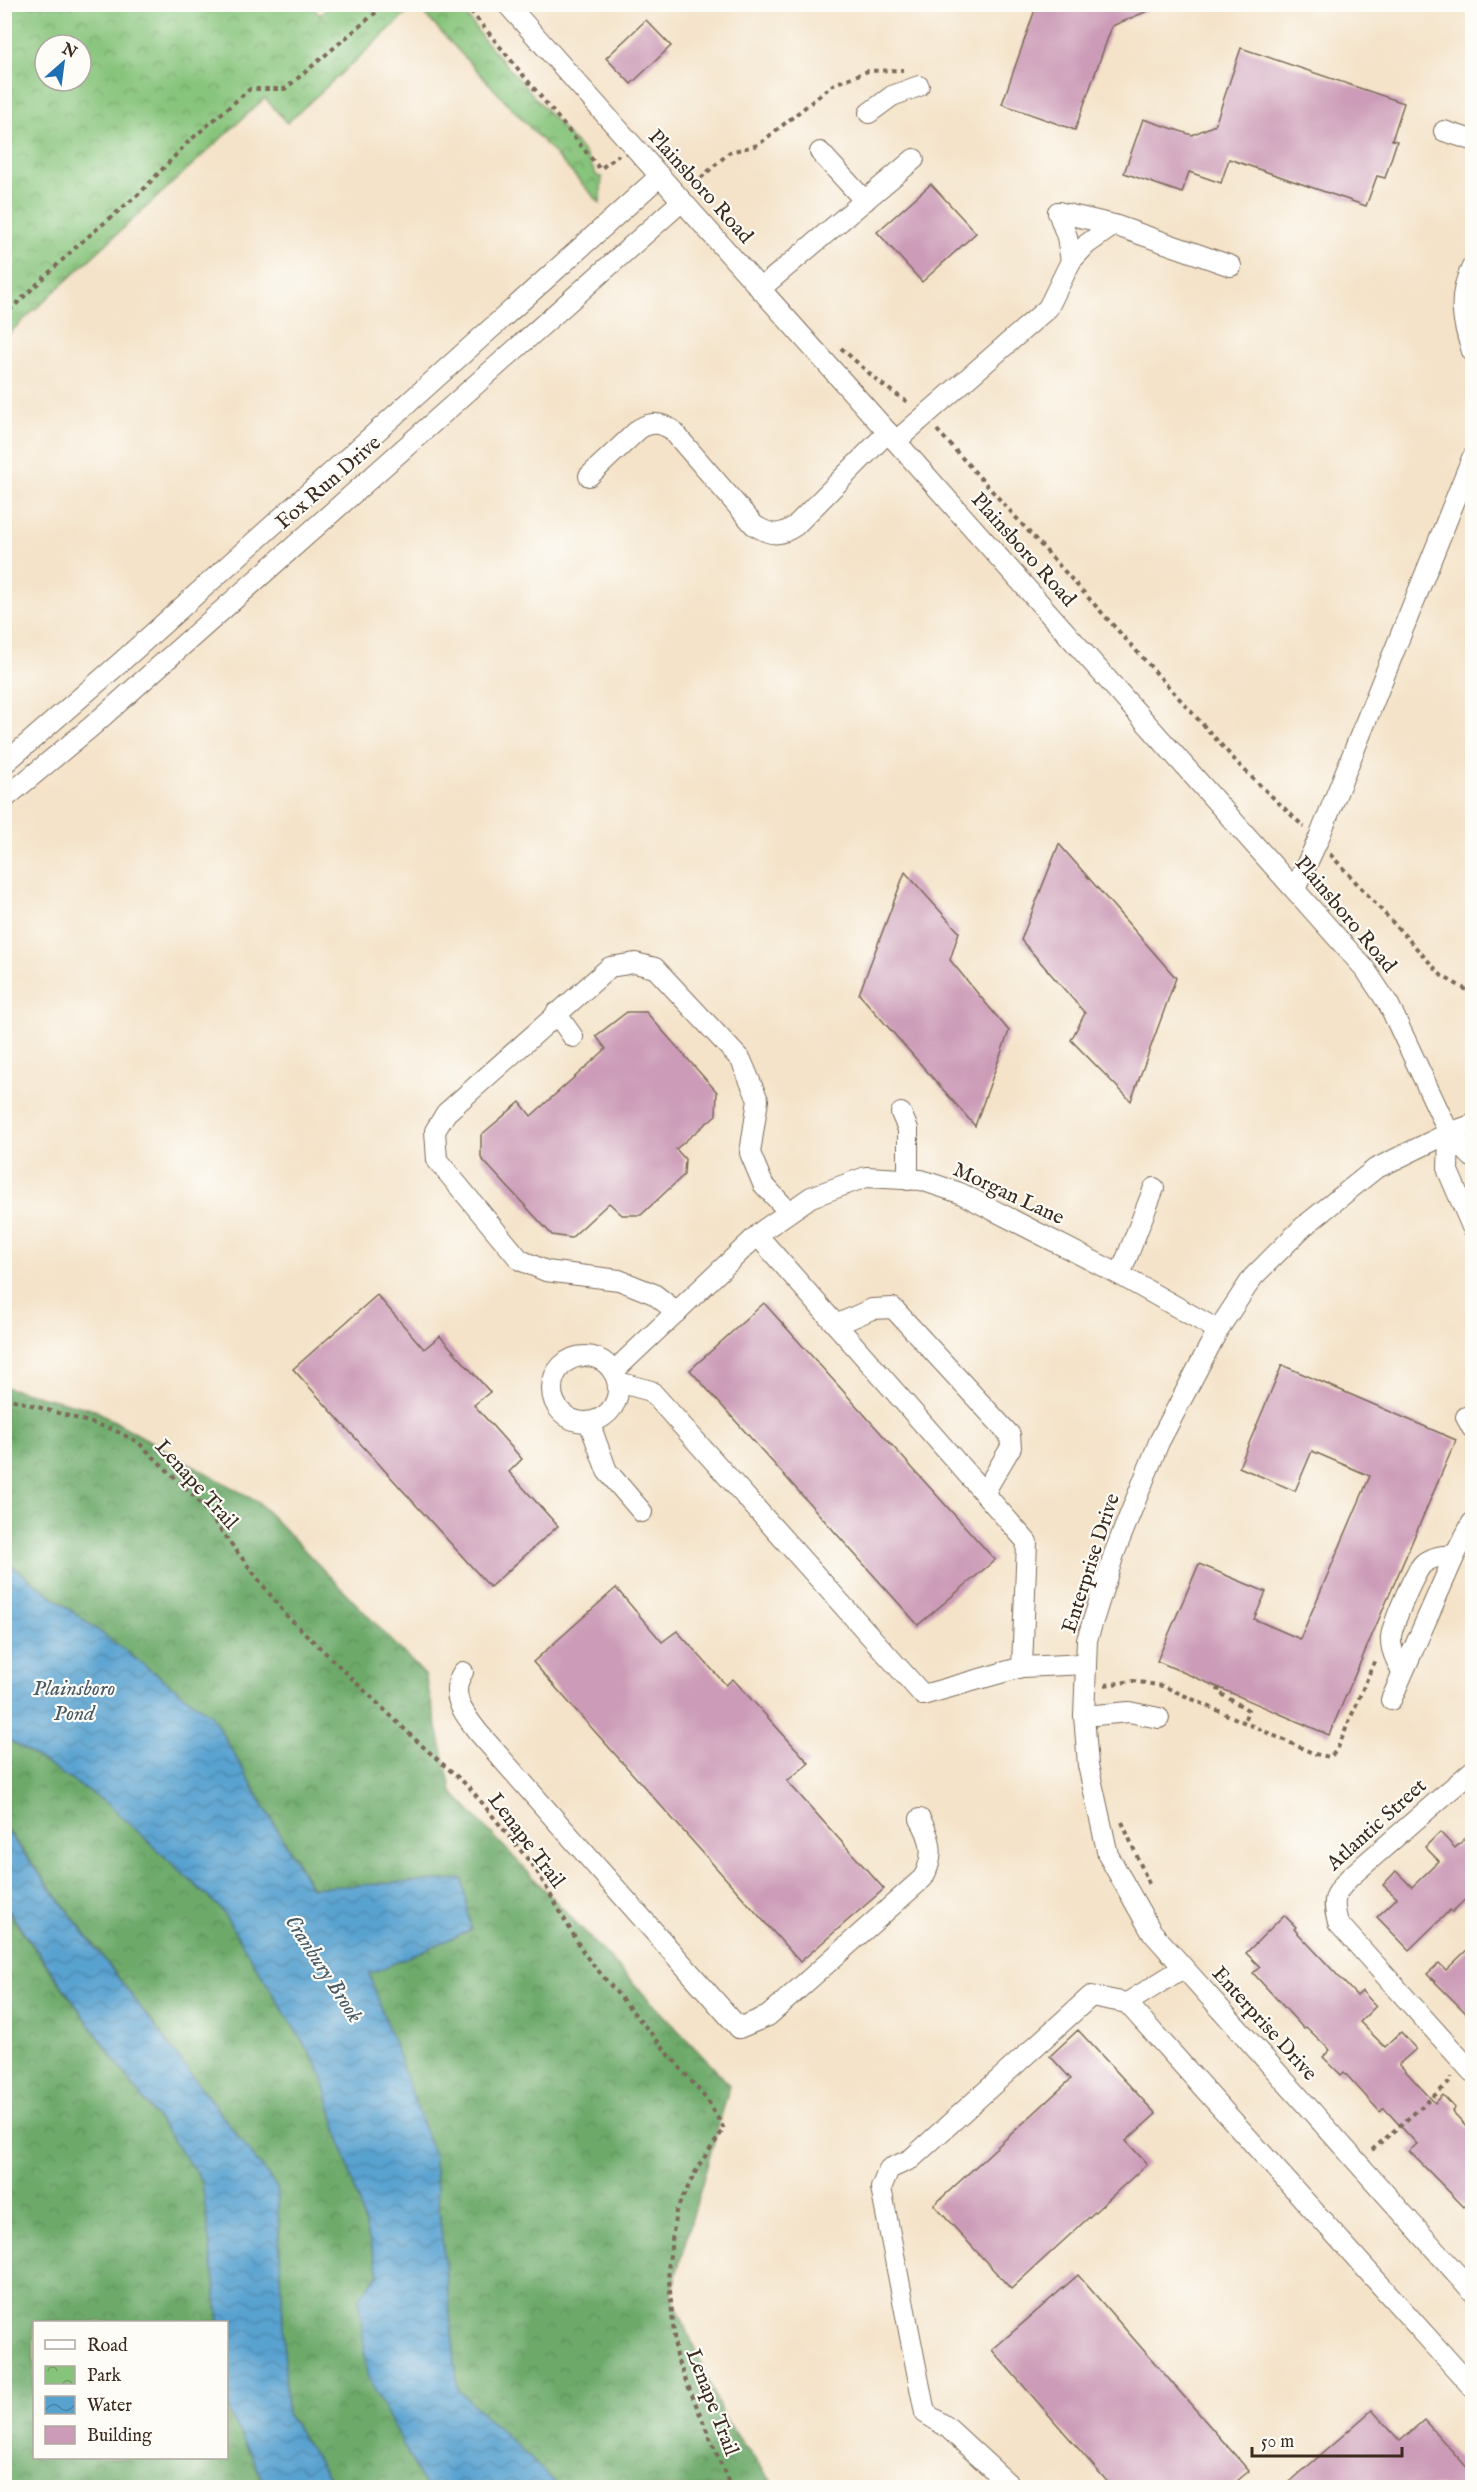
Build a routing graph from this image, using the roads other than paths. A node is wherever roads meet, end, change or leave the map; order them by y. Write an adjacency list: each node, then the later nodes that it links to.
1 (507, 4): 8 (street, Plainsboro Road)
2 (917, 78): 3 (street)
3 (869, 113)
4 (1444, 131): 5 (street)
5 (1473, 140)
6 (820, 152): 10 (street)
7 (914, 159): 10 (street)
8 (660, 176): 9 (street, Plainsboro Road); 20 (street, Fox Run Drive)
9 (682, 201): 15 (street, Plainsboro Road); 21 (street, Fox Run Drive)
10 (865, 201): 15 (street)
11 (1114, 225): 12 (street); 12 (street); 13 (street)
12 (1071, 261): 17 (street)
13 (1231, 266)
14 (1473, 267): 16 (street)
15 (760, 289): 17 (street, Plainsboro Road)
16 (1473, 351)
17 (892, 436): 19 (street); 22 (street, Plainsboro Road)
18 (1473, 458): 22 (street)
19 (589, 476)
20 (4, 764)
21 (4, 799)
22 (1295, 889): 27 (street, Plainsboro Road)
23 (556, 1013): 24 (street); 31 (street); 35 (street)
24 (573, 1037)
25 (901, 1113): 29 (street)
26 (1473, 1125): 27 (street)
27 (1449, 1133): 28 (street); 32 (street); 37 (street, Enterprise Drive)
28 (1473, 1157)
29 (908, 1179): 31 (street, Morgan Lane); 34 (street, Morgan Lane)
30 (1154, 1188): 34 (street)
31 (789, 1212): 33 (street, Morgan Lane)
32 (1473, 1227)
33 (758, 1236): 35 (street, Morgan Lane); 36 (street)
34 (1120, 1275): 37 (street, Morgan Lane)
35 (677, 1312): 38 (street, Morgan Lane)
36 (836, 1325): 40 (street); 40 (street)
37 (1218, 1330): 44 (street, Enterprise Drive)
38 (616, 1377): 39 (street); 39 (street); 45 (street)
39 (589, 1422): 41 (street)
40 (984, 1493): 45 (street)
41 (642, 1512)
42 (1473, 1523): 43 (street)
43 (1455, 1555): 47 (street); 47 (street)
44 (1086, 1664): 45 (street); 49 (street, Enterprise Drive)
45 (1022, 1667)
46 (463, 1672): 52 (street)
47 (1402, 1673): 48 (street)
48 (1391, 1700)
49 (1084, 1716): 50 (street); 53 (street, Enterprise Drive)
50 (1160, 1718)
51 (1473, 1771): 55 (street, Atlantic Street)
52 (920, 1819)
53 (1183, 1968): 54 (street); 56 (street, Enterprise Drive)
54 (1127, 2003): 57 (street); 58 (street)
55 (1470, 2068)
56 (1473, 2291)
57 (1473, 2387)
58 (1013, 2487)

